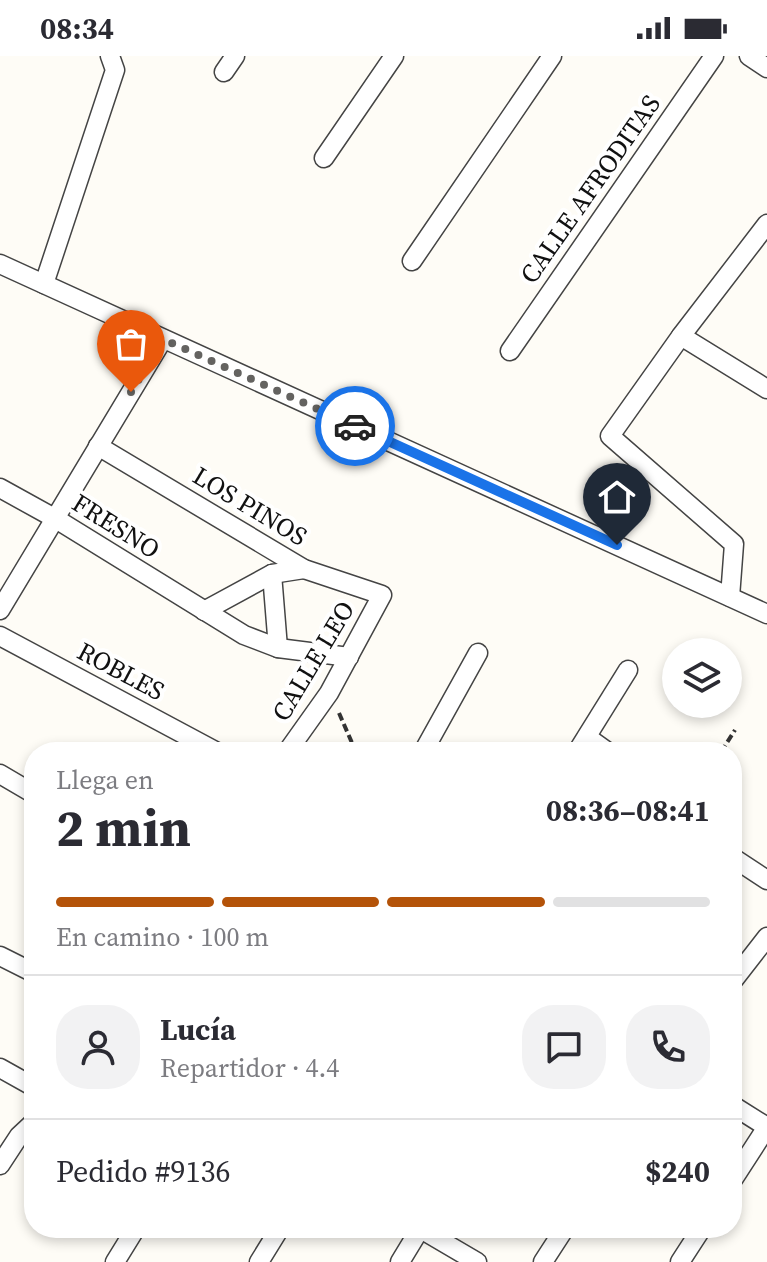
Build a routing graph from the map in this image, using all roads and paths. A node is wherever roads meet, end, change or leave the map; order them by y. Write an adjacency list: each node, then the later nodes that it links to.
1 (235, 56): 8 (street)
2 (394, 56): 9 (street)
3 (552, 56): 11 (street)
4 (714, 56): 16 (street, CALLE AFRODITAS)
5 (749, 56): 7 (street)
6 (112, 63): 13 (street)
7 (767, 68)
8 (224, 72)
9 (324, 158)
10 (766, 228): 14 (street)
11 (412, 261)
12 (0, 264): 13 (street)
13 (44, 284): 15 (street)
14 (681, 336): 17 (street); 24 (street)
15 (163, 339): 18 (street); 24 (street)
16 (510, 351)
17 (767, 389)
18 (98, 446): 20 (street); 21 (street, LOS PINOS)
19 (0, 488): 20 (street, FRESNO)
20 (56, 519): 25 (street); 26 (street, FRESNO)
21 (304, 569): 22 (street); 23 (street, LOS PINOS)
22 (272, 574): 26 (street); 29 (street)
23 (382, 595): 31 (street, CALLE LEO)
24 (730, 597): 27 (street)
25 (0, 610)
26 (204, 611): 29 (street, FRESNO)
27 (767, 614)
28 (0, 636): 35 (street, ROBLES)
29 (278, 648): 31 (street, FRESNO)
30 (478, 653): 38 (street)
31 (349, 657): 33 (street, CALLE LEO)
32 (628, 670): 39 (street)
33 (329, 693): 36 (street, CALLE LEO); 37 (path)
34 (735, 730): 40 (path)
35 (198, 742)
36 (294, 742)
37 (351, 742)
38 (429, 742)
39 (584, 742)
40 (727, 742)
41 (0, 774): 42 (street)
42 (24, 788)
43 (742, 864): 44 (street)
44 (767, 880)
45 (767, 937): 48 (street)
46 (0, 956): 47 (street)
47 (24, 968)
48 (742, 969)
49 (0, 1068): 50 (street)
50 (24, 1081)
51 (742, 1111): 52 (street)
52 (767, 1127): 55 (street)
53 (24, 1131): 54 (street)
54 (2, 1159)
55 (742, 1166)
56 (130, 1238): 62 (street)
57 (274, 1238): 63 (street)
58 (414, 1238): 64 (street)
59 (437, 1238): 65 (street)
60 (559, 1238): 66 (street)
61 (696, 1238): 67 (street)
62 (115, 1262)
63 (259, 1262)
64 (400, 1262)
65 (477, 1262)
66 (543, 1262)
67 (680, 1262)

